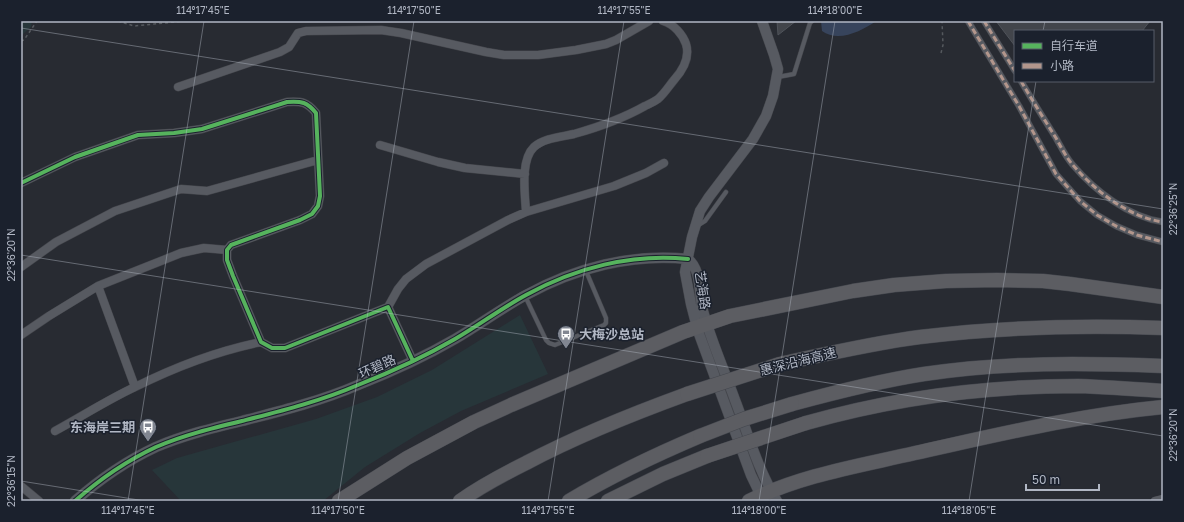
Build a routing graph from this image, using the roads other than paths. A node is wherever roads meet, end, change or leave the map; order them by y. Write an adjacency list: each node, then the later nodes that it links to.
1 (649, 21): 10 (street)
2 (664, 21): 14 (street)
3 (762, 21): 8 (street)
4 (812, 21): 8 (lane)
5 (968, 21): 20 (street)
6 (984, 21): 7 (street)
7 (1014, 70)
8 (777, 77): 19 (street)
9 (1022, 82): 18 (street)
10 (178, 87)
11 (380, 145): 14 (street)
12 (318, 160): 15 (street); 21 (street); 23 (street)
13 (664, 163): 17 (street)
14 (525, 174): 17 (street)
15 (21, 183)
16 (726, 192): 19 (lane)
17 (526, 212): 28 (street)
18 (1163, 222)
19 (695, 227): 22 (street)
20 (1163, 242)
21 (226, 250): 25 (street); 32 (street)
22 (688, 259): 24 (street, 环碧路); 29 (street, 艺海路)
23 (21, 267)
24 (585, 270): 26 (street, 环碧路); 26 (lane)
25 (98, 286): 31 (street); 35 (street)
26 (525, 296): 33 (street, 环碧路)
27 (1159, 296): 29 (highway)
28 (388, 307): 32 (street); 33 (street)
29 (702, 325): 40 (street, 艺海路); 44 (highway)
30 (1163, 328): 45 (highway, 惠深沿海高速, bridge)
31 (21, 335)
32 (261, 342): 35 (street)
33 (413, 361): 43 (street, 环碧路)
34 (1163, 366): 46 (highway, bridge)
35 (135, 387): 38 (street)
36 (1163, 391): 47 (highway, bridge)
37 (1159, 408): 40 (highway)
38 (54, 431)
39 (21, 486): 42 (street)
40 (764, 498)
41 (1163, 499): 48 (street)
42 (39, 501)
43 (75, 501)
44 (340, 501)
45 (460, 501)
46 (569, 501)
47 (608, 501)
48 (1155, 501)

